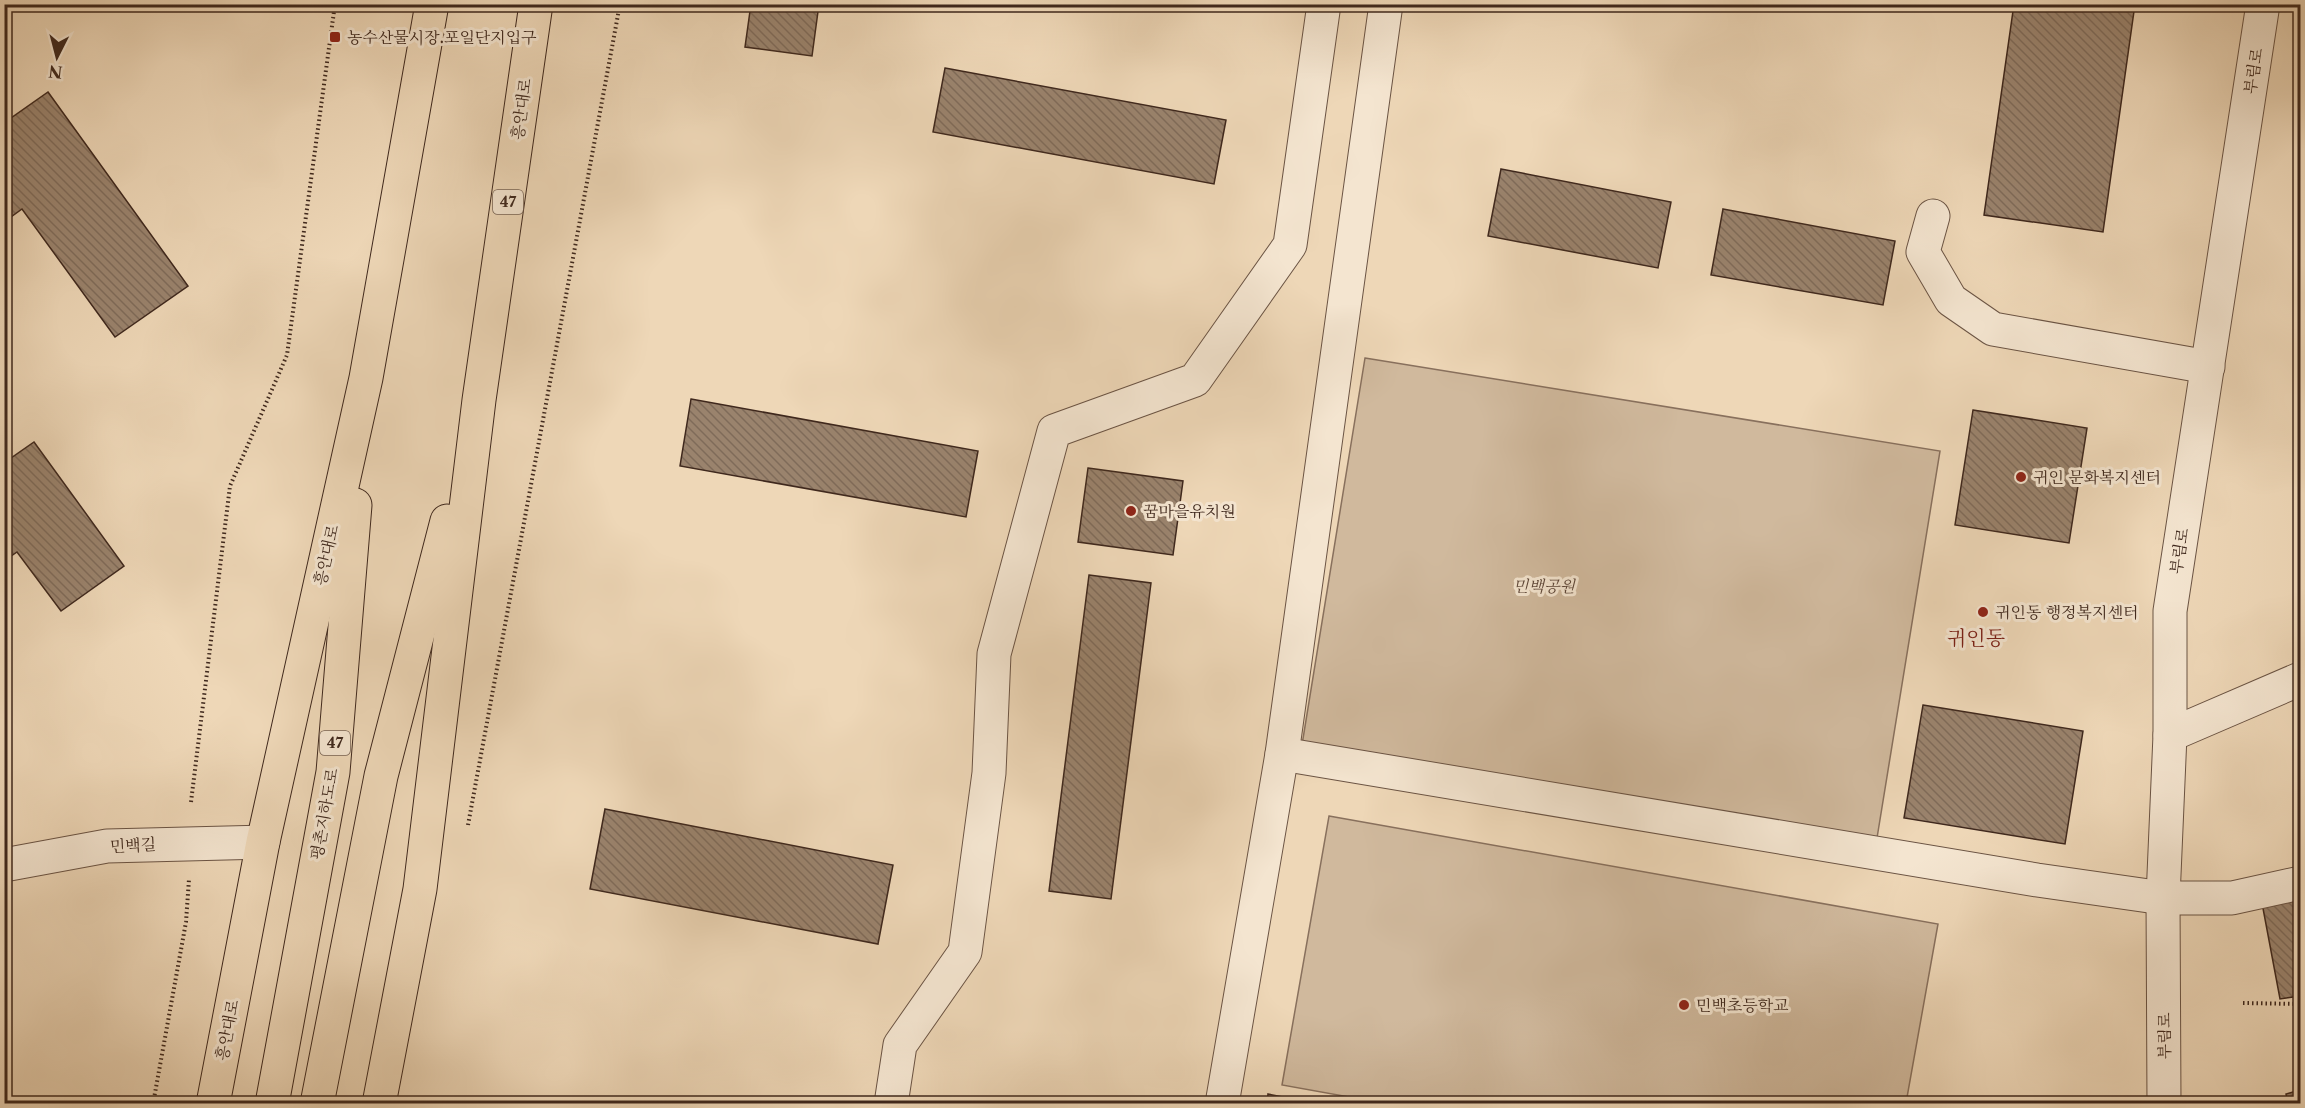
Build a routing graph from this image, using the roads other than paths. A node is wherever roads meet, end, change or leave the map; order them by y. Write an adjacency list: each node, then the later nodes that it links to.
1 (432, 4): 8 (main road, 흥안대로 / 47)
2 (536, 4): 9 (main road, 흥안대로 / 47)
3 (1324, 4): 21 (street)
4 (1386, 4): 12 (street)
5 (2263, 4): 7 (street, 부림로)
6 (1933, 216): 7 (street)
7 (2208, 367): 11 (street, 부림로)
8 (366, 378): 13 (main road, 흥안대로); 18 (main road, 평촌지하도로 / 47)
9 (479, 400): 19 (main road, 47); 20 (main road, 흥안대로)
10 (2301, 680): 11 (street)
11 (2170, 735): 16 (street, 부림로)
12 (1282, 754): 16 (street); 22 (street)
13 (263, 842): 14 (street, 민백길); 17 (main road, 흥안대로)
14 (4, 865)
15 (2301, 884): 16 (street)
16 (2163, 898): 23 (street, 부림로)
17 (213, 1104)
18 (272, 1104)
19 (316, 1104)
20 (379, 1104)
21 (891, 1104)
22 (1222, 1104)
23 (2164, 1104)

